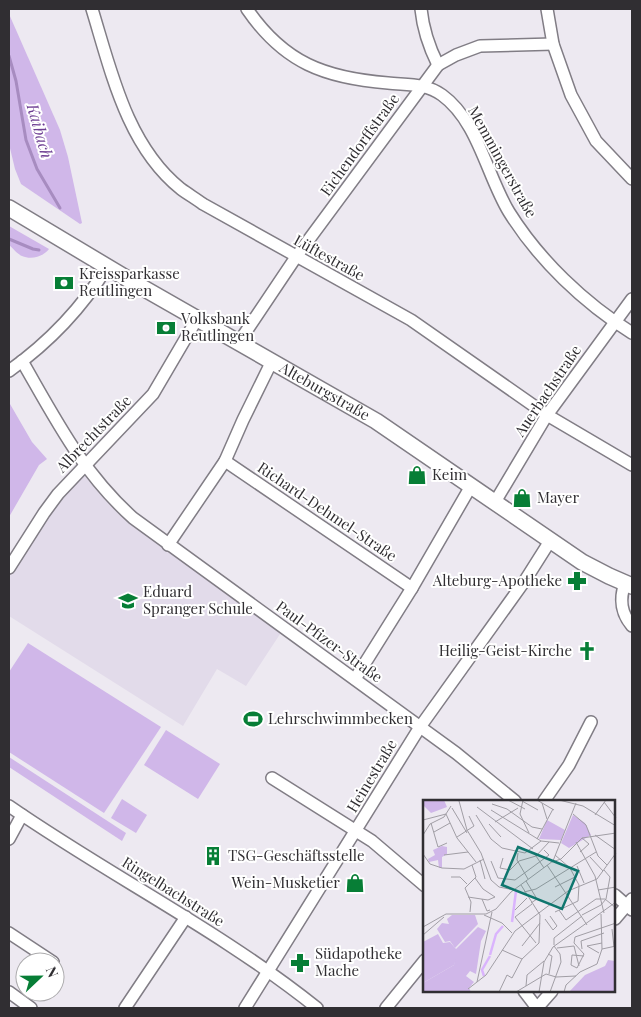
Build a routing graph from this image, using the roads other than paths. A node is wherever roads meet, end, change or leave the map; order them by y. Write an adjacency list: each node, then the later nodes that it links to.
1 (92, 9): 10 (street, Lüftestraße)
2 (248, 9): 7 (street, Memmingerstraße)
3 (421, 9): 6 (street)
4 (547, 9): 5 (street)
5 (552, 44): 6 (street, Eichendorffstraße); 8 (street)
6 (438, 65): 7 (street, Eichendorffstraße)
7 (422, 85): 10 (street, Eichendorffstraße); 14 (street, Memmingerstraße)
8 (632, 179)
9 (9, 208): 11 (main road, Alteburgstraße)
10 (296, 257): 16 (street, Eichendorffstraße); 20 (street, Lüftestraße)
11 (107, 267): 13 (main road, Alteburgstraße); 17 (street)
12 (632, 299): 14 (street, Auerbachstraße)
13 (197, 319): 16 (main road, Alteburgstraße); 22 (street, Albrechtstraße)
14 (614, 322): 15 (street, Memmingerstraße); 20 (street, Auerbachstraße)
15 (632, 333)
16 (239, 342): 18 (main road, Alteburgstraße)
17 (22, 361): 19 (street); 22 (street, Paul-Pfizer-Straße)
18 (272, 361): 21 (street); 24 (main road, Alteburgstraße)
19 (9, 371)
20 (547, 415): 23 (street, Lüftestraße); 25 (street, Auerbachstraße)
21 (225, 462): 27 (street); 30 (street, Richard-Dehmel-Straße)
22 (84, 465): 27 (street, Paul-Pfizer-Straße); 28 (street, Albrechtstraße)
23 (632, 466)
24 (471, 486): 25 (main road, Alteburgstraße); 30 (street)
25 (495, 502): 26 (main road, Alteburgstraße)
26 (550, 541): 29 (main road, Alteburgstraße); 34 (street, Heinestraße)
27 (168, 545): 32 (street, Paul-Pfizer-Straße)
28 (9, 568)
29 (629, 585): 31 (street)
30 (412, 588): 32 (street)
31 (632, 626)
32 (355, 679): 34 (street, Paul-Pfizer-Straße)
33 (590, 722): 37 (street)
34 (420, 727): 36 (street, Paul-Pfizer-Straße); 40 (street, Heinestraße)
35 (272, 778): 40 (street)
36 (514, 800)
37 (545, 800)
38 (9, 806): 39 (street, Ringelbachstraße)
39 (22, 815): 41 (street); 45 (street, Ringelbachstraße)
40 (356, 831): 42 (street); 50 (street, Heinestraße)
41 (9, 839)
42 (423, 884)
43 (616, 896): 44 (street)
44 (630, 905): 46 (street)
45 (186, 917): 50 (street, Ringelbachstraße); 55 (street)
46 (616, 918)
47 (9, 934): 48 (street)
48 (37, 952)
49 (423, 962): 58 (street)
50 (268, 971): 56 (street, Heinestraße); 57 (street, Ringelbachstraße)
51 (9, 992): 54 (street)
52 (525, 992): 59 (street)
53 (551, 992): 59 (street)
54 (31, 1008)
55 (125, 1008)
56 (245, 1008)
57 (318, 1008)
58 (386, 1008)
59 (537, 1008)

